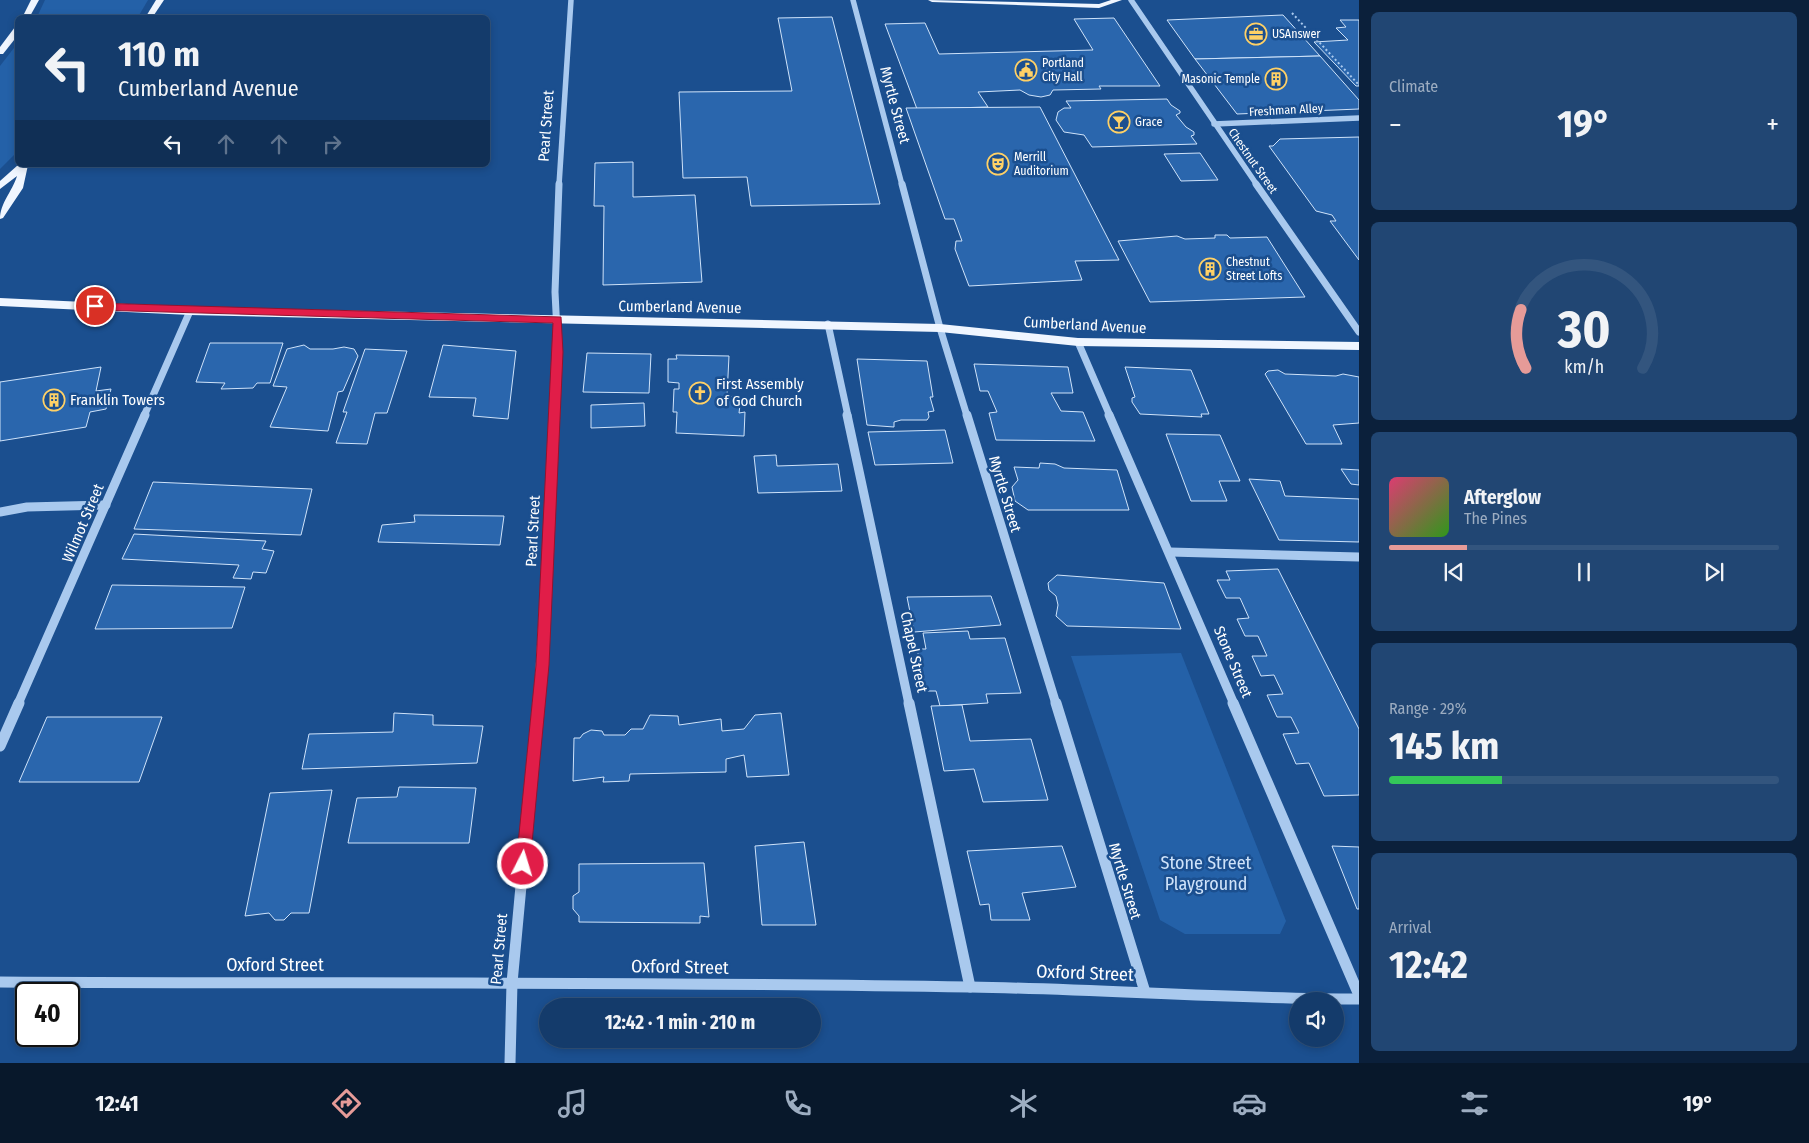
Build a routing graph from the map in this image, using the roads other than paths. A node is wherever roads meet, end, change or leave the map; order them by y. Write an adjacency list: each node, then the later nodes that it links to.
1 (34, 0): 9 (main road)
2 (160, 0): 10 (main road)
3 (571, 0): 21 (street, Pearl Street)
4 (853, 0): 23 (street, Myrtle Street)
5 (932, 0): 8 (main road)
6 (1118, 0): 8 (main road)
7 (1131, 0): 14 (street, Chestnut Street)
8 (953, 1)
9 (26, 15)
10 (150, 15)
11 (15, 33): 12 (main road)
12 (0, 52)
13 (1359, 118): 14 (street, Freshman Alley)
14 (1214, 124): 24 (street, Chestnut Street)
15 (22, 167): 17 (main road)
16 (23, 167): 18 (main road)
17 (0, 186)
18 (0, 216)
19 (0, 302): 20 (main road, Cumberland Avenue)
20 (190, 310): 21 (main road, Cumberland Avenue); 27 (street, Wilmot Street)
21 (558, 320): 22 (main road, Cumberland Avenue); 33 (street, Pearl Street)
22 (828, 324): 23 (main road, Cumberland Avenue); 34 (street, Chapel Street)
23 (940, 328): 25 (main road, Cumberland Avenue); 35 (street, Myrtle Street)
24 (1359, 332)
25 (1078, 342): 26 (main road, Cumberland Avenue); 29 (street, Stone Street)
26 (1359, 346)
27 (106, 505): 28 (street); 31 (street, Wilmot Street)
28 (0, 512)
29 (1170, 552): 30 (street); 36 (street, Stone Street)
30 (1359, 557)
31 (0, 746)
32 (0, 982): 33 (street, Oxford Street)
33 (512, 983): 34 (street, Oxford Street); 38 (street, Pearl Street)
34 (970, 987): 35 (street, Oxford Street)
35 (1145, 992): 37 (street, Oxford Street)
36 (1359, 995)
37 (1359, 999)
38 (510, 1063)

